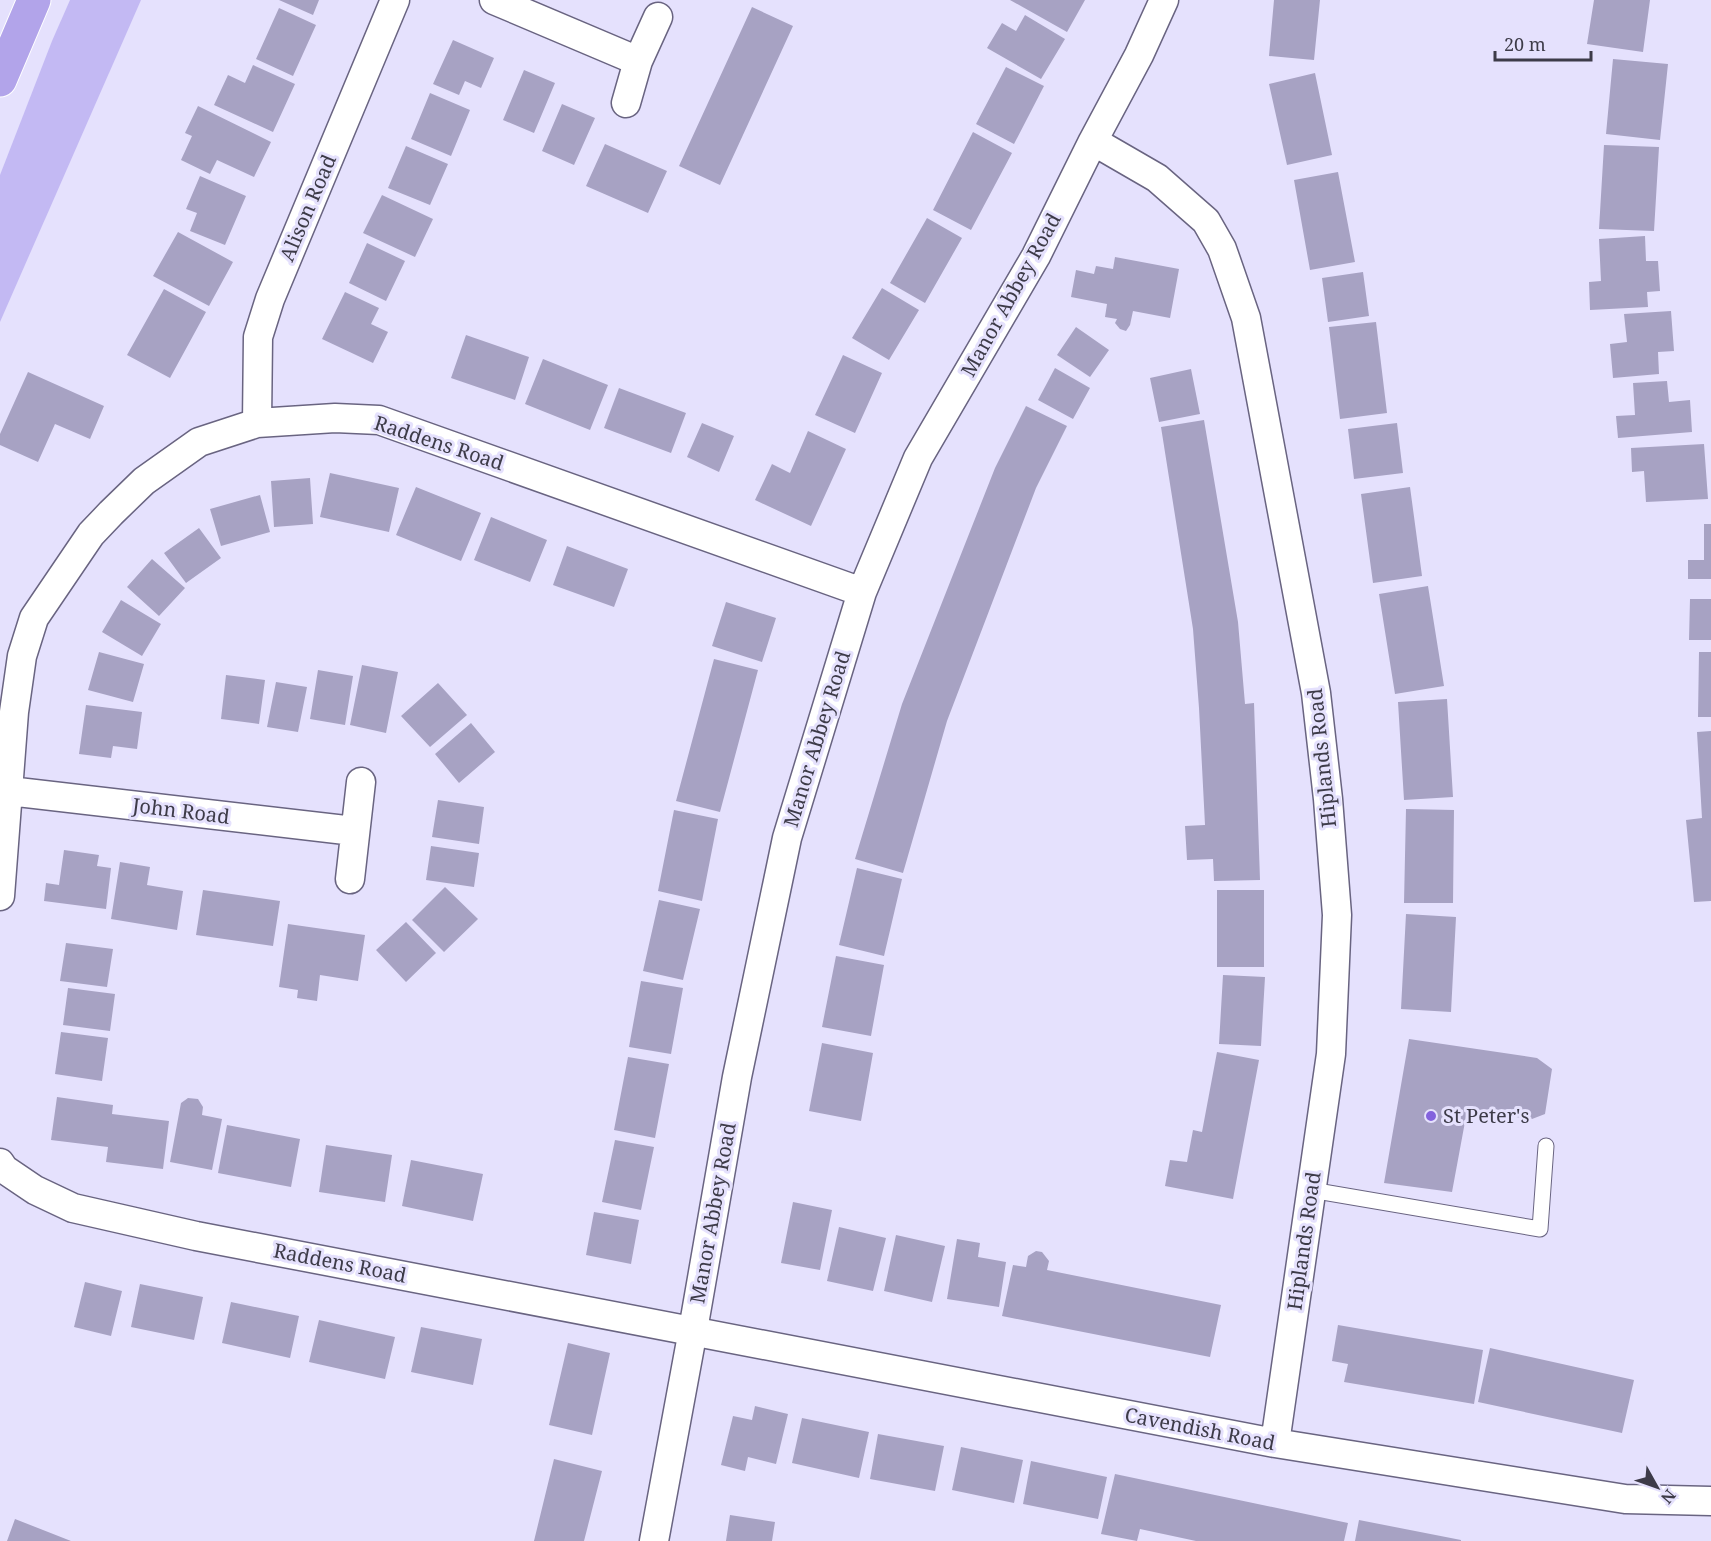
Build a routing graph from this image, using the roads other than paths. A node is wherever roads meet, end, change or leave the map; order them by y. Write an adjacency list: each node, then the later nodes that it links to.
1 (34, 0): 7 (highway)
2 (395, 0): 10 (street, Alison Road)
3 (494, 0): 6 (street)
4 (1164, 0): 9 (street, Manor Abbey Road)
5 (658, 17): 6 (street)
6 (638, 61): 8 (street)
7 (0, 80)
8 (626, 103)
9 (1093, 141): 11 (street, Manor Abbey Road); 19 (street, Hiplands Road)
10 (257, 423): 11 (street, Raddens Road); 13 (street, Raddens Road)
11 (862, 592): 20 (street, Manor Abbey Road)
12 (361, 782): 14 (street)
13 (9, 791): 14 (street, John Road); 16 (street, Raddens Road)
14 (354, 831): 15 (street)
15 (350, 879)
16 (0, 896)
17 (1546, 1146): 19 (lane)
18 (0, 1162): 20 (street, Raddens Road)
19 (1311, 1190): 21 (street, Hiplands Road)
20 (693, 1330): 21 (street, Cavendish Road); 23 (street, Manor Abbey Road)
21 (1275, 1443): 22 (street, Cavendish Road)
22 (1711, 1500)
23 (654, 1541)

